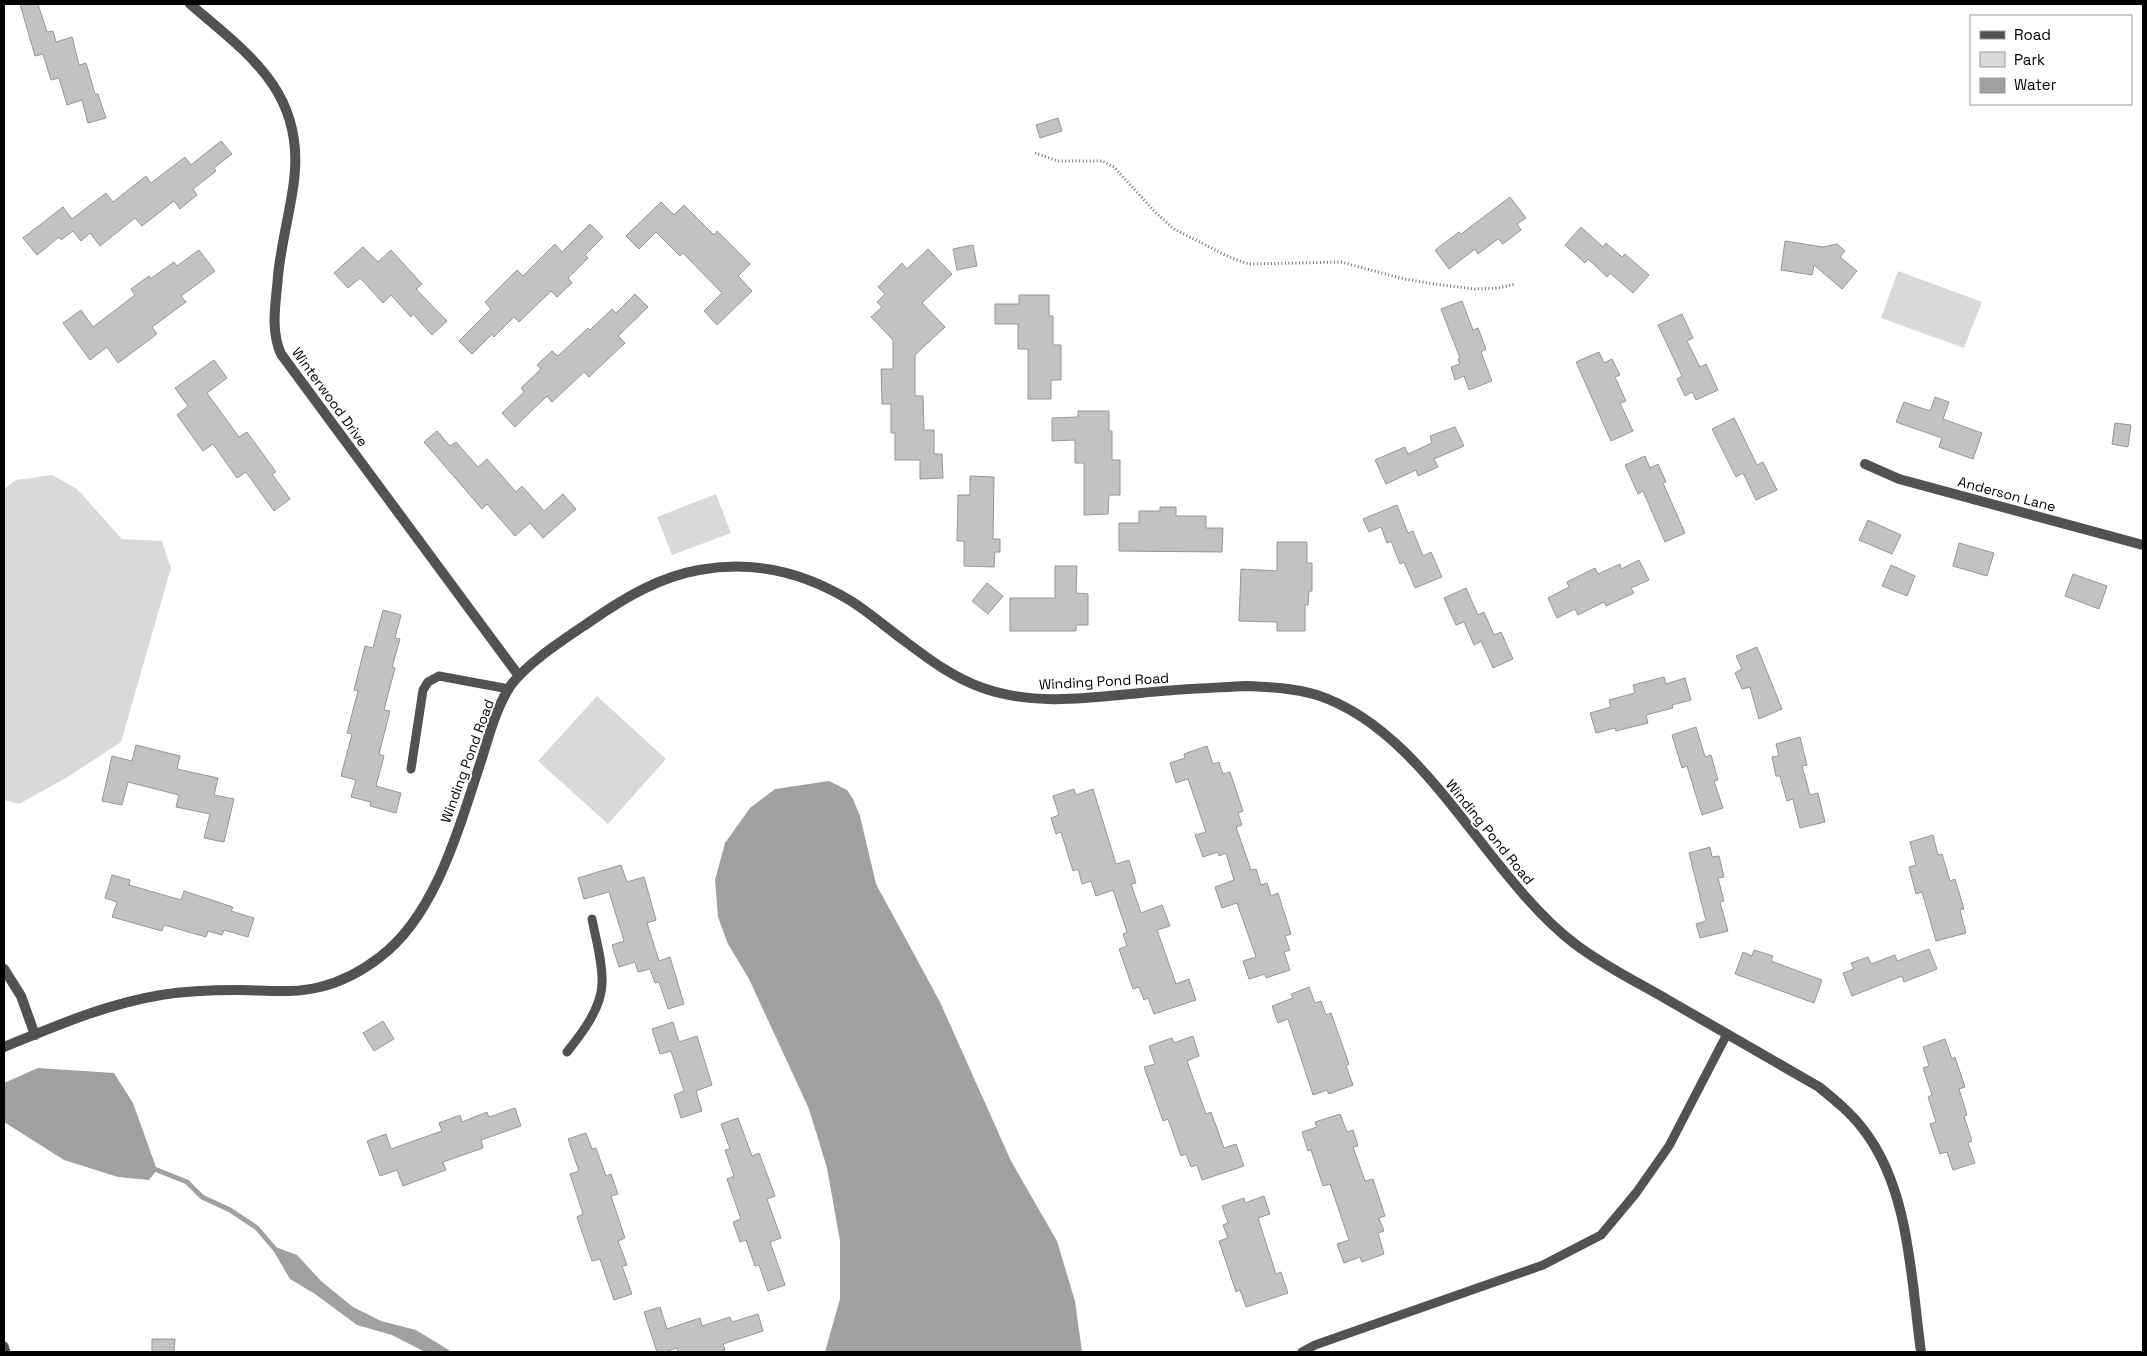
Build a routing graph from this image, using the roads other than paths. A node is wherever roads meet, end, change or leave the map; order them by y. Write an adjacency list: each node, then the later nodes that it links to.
1 (190, 4): 4 (street, Winterwood Drive)
2 (1865, 464): 3 (street, Anderson Lane)
3 (2143, 545)
4 (519, 676): 5 (street, Winding Pond Road); 10 (street, Winding Pond Road)
5 (509, 689): 6 (lane); 9 (street, Winding Pond Road)
6 (411, 769)
7 (592, 919): 12 (lane)
8 (4, 969): 9 (street)
9 (35, 1034): 11 (street, Winding Pond Road)
10 (1727, 1034): 15 (lane); 16 (street, Winding Pond Road)
11 (4, 1047)
12 (568, 1052)
13 (4, 1346): 14 (lane)
14 (6, 1352)
15 (1302, 1352)
16 (1921, 1352)

